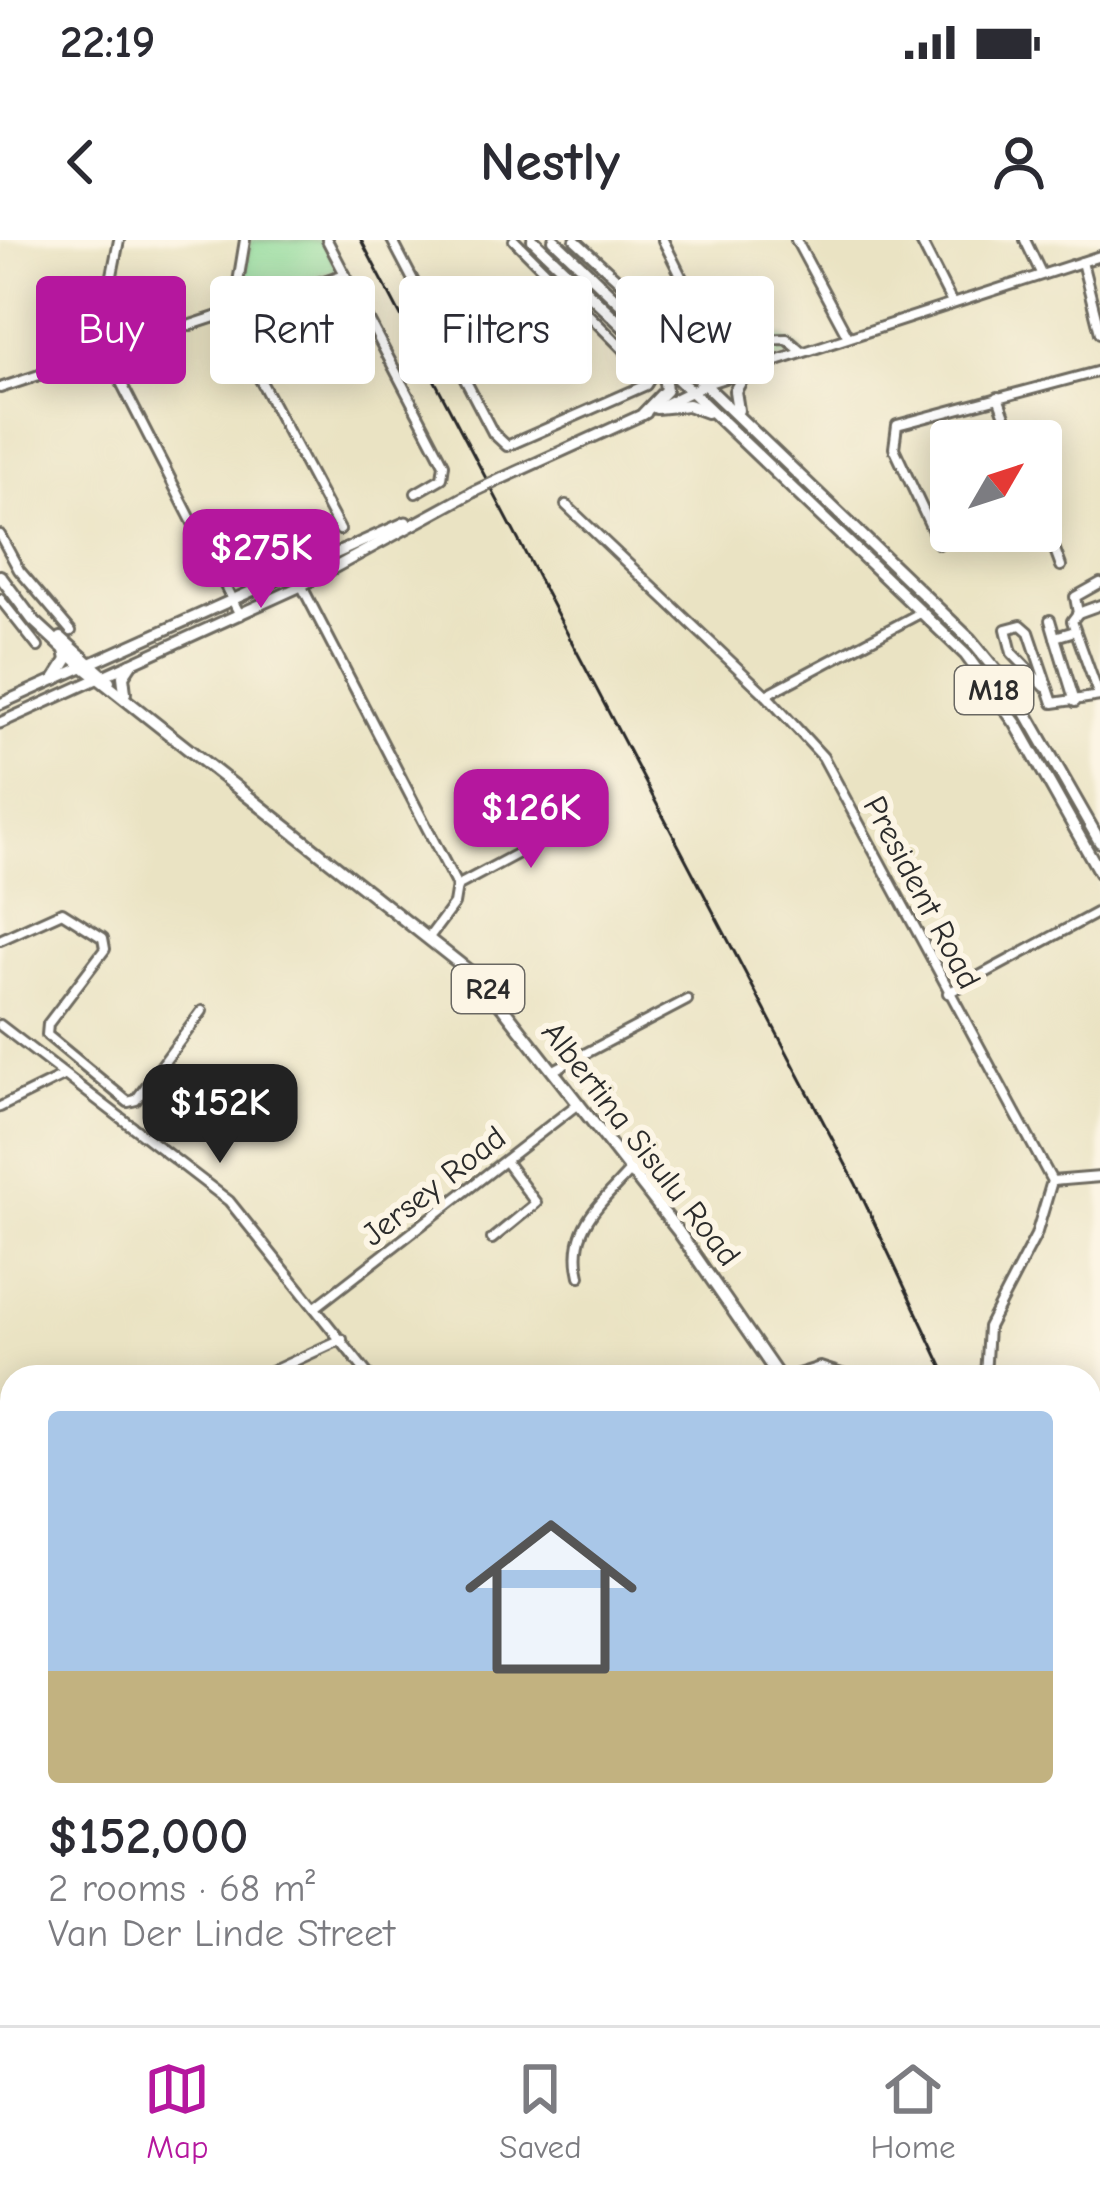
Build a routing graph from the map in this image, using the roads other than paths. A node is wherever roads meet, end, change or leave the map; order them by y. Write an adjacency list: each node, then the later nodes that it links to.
1 (119, 240): 17 (street)
2 (245, 240): 18 (street)
3 (327, 240): 16 (street)
4 (514, 240): 11 (street)
5 (533, 240): 24 (main road, M18)
6 (554, 240): 22 (main road, M18)
7 (575, 240): 21 (street)
8 (663, 240): 20 (street)
9 (796, 240): 26 (street)
10 (1025, 240): 15 (street)
11 (395, 241)
12 (926, 244): 23 (street)
13 (1100, 256): 14 (street)
14 (1082, 262): 15 (street); 25 (street)
15 (1041, 273): 23 (street)
16 (345, 274): 19 (street); 46 (street)
17 (113, 276)
18 (238, 276)
19 (339, 276)
20 (680, 276)
21 (616, 278)
22 (616, 299)
23 (951, 301): 26 (street)
24 (616, 319)
25 (1100, 334)
26 (847, 335): 28 (street)
27 (774, 338): 28 (street)
28 (801, 351): 29 (street)
29 (774, 360)
30 (1100, 371): 40 (street)
31 (36, 376): 38 (street)
32 (117, 384): 60 (street)
33 (266, 384): 50 (street)
34 (668, 384): 42 (main road)
35 (684, 384): 39 (main road, M18)
36 (706, 384): 39 (street); 43 (main road, M18)
37 (738, 384): 43 (main road)
38 (0, 388)
39 (692, 392): 41 (street); 45 (main road, M18)
40 (998, 398): 44 (street); 49 (street)
41 (656, 408): 42 (street); 45 (main road)
42 (643, 414): 48 (street, bridge)
43 (741, 417): 83 (main road, M18)
44 (1006, 420)
45 (725, 423): 62 (main road, M18)
46 (416, 493)
47 (566, 505): 76 (street, President Road)
48 (412, 521): 55 (street); 58 (street)
49 (930, 523)
50 (340, 530)
51 (0, 535): 66 (street)
52 (1056, 552): 54 (street)
53 (0, 566): 71 (main road, Albertina Sisulu Road / R24)
54 (1061, 566)
55 (294, 571): 58 (street); 60 (street)
56 (0, 576): 70 (main road, Albertina Sisulu Road / R24)
57 (1100, 584): 63 (street)
58 (299, 587): 64 (street); 85 (street)
59 (0, 598): 69 (street)
60 (234, 598): 64 (street); 71 (street)
61 (1100, 605): 63 (street)
62 (924, 612): 76 (street); 84 (main road, M18)
63 (1078, 613): 67 (street)
64 (240, 615): 72 (street)
65 (1050, 620): 68 (street)
66 (71, 631)
67 (1075, 631): 68 (street); 77 (street)
68 (1055, 637): 79 (street)
69 (38, 646)
70 (65, 650): 71 (main road, Albertina Sisulu Road / R24); 73 (main road)
71 (87, 664): 73 (street); 74 (main road, Albertina Sisulu Road / R24)
72 (131, 664): 74 (street); 78 (main road)
73 (55, 679): 80 (street)
74 (105, 679): 78 (main road, Albertina Sisulu Road / R24); 81 (street)
75 (1045, 686): 75 (street); 79 (street)
76 (766, 695): 89 (street, President Road)
77 (1100, 696): 79 (street)
78 (130, 699): 87 (main road, Albertina Sisulu Road / R24)
79 (1076, 702)
80 (0, 704)
81 (0, 724)
82 (584, 818): 85 (street)
83 (1100, 842)
84 (1100, 873)
85 (458, 886): 87 (street)
86 (1097, 911): 89 (street)
87 (430, 936): 95 (main road, Albertina Sisulu Road / R24)
88 (0, 940): 93 (street)
89 (948, 993): 103 (street, President Road)
90 (687, 1000): 95 (street)
91 (202, 1011): 94 (street)
92 (0, 1025): 96 (street)
93 (78, 1062): 94 (street); 96 (street)
94 (88, 1070): 97 (street)
95 (554, 1070): 98 (main road, Albertina Sisulu Road / R24)
96 (65, 1076): 97 (street); 99 (street)
97 (77, 1085): 106 (street)
98 (579, 1103): 100 (street, Jersey Road); 101 (main road, Albertina Sisulu Road / R24)
99 (0, 1107)
100 (505, 1160): 104 (street); 106 (street, Jersey Road)
101 (631, 1170): 105 (street); 110 (main road, Albertina Sisulu Road / R24)
102 (1100, 1177): 103 (street)
103 (1052, 1181): 111 (street)
104 (492, 1239)
105 (580, 1276)
106 (316, 1306): 107 (street)
107 (342, 1339): 108 (street); 109 (street)
108 (286, 1365)
109 (361, 1365)
110 (771, 1365)
111 (986, 1365)

